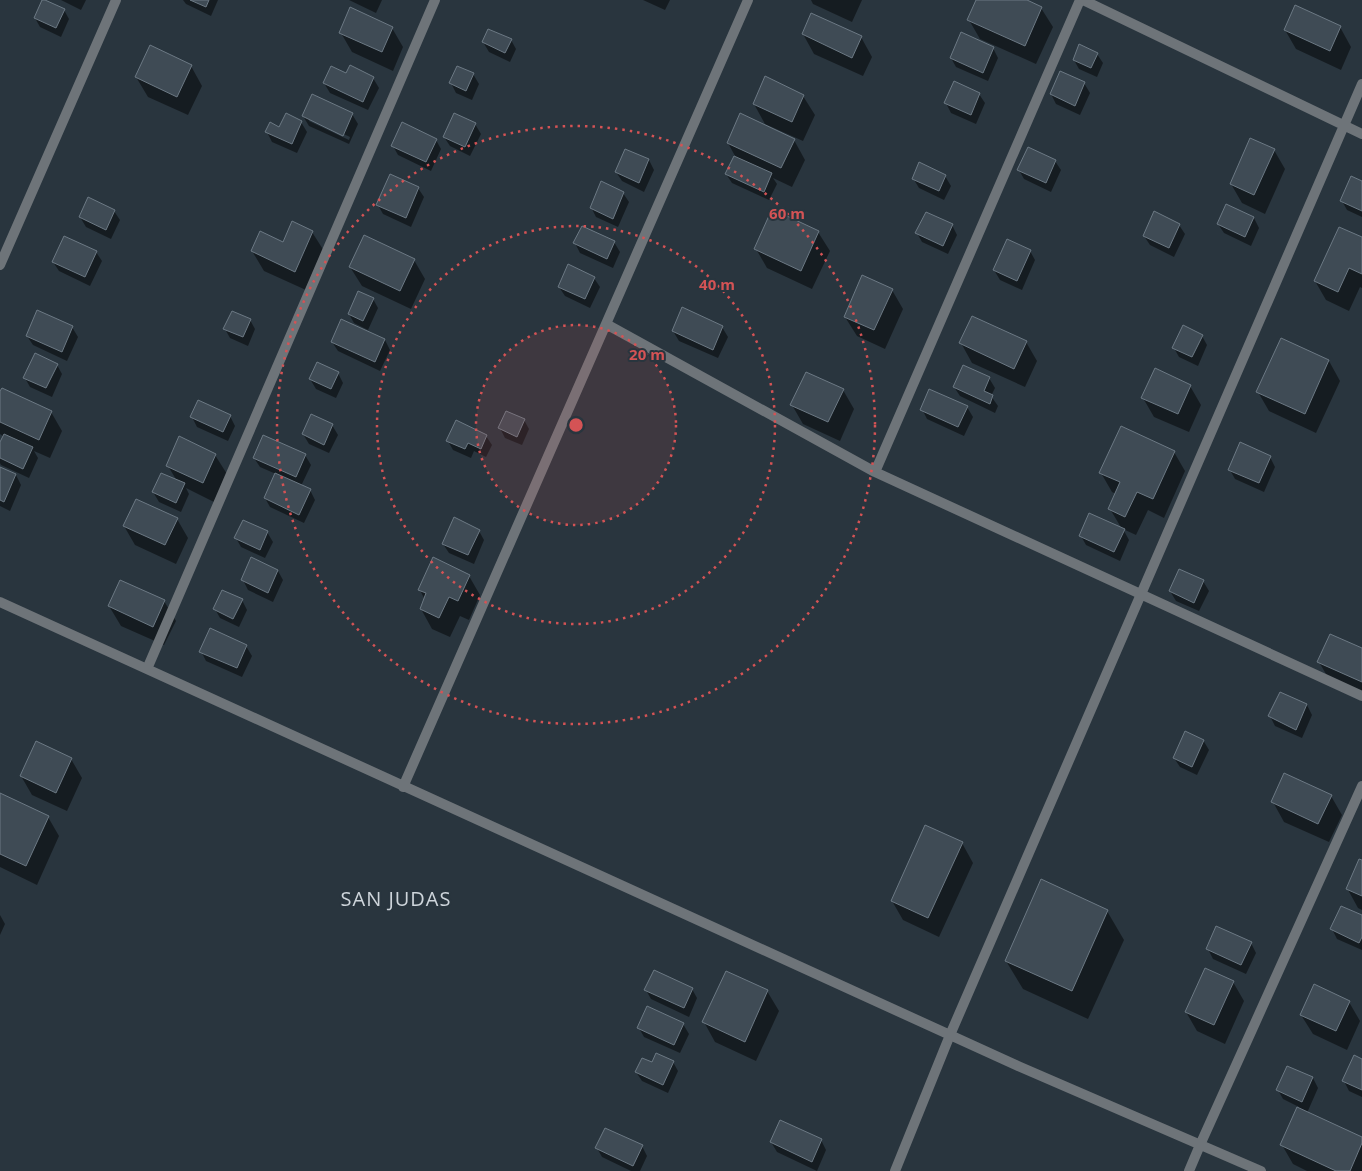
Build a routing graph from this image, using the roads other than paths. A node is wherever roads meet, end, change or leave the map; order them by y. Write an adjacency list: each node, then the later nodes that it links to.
1 (116, 0): 8 (street)
2 (435, 0): 13 (street)
3 (748, 0): 9 (street)
4 (1082, 0): 6 (street); 10 (street)
5 (1362, 84): 6 (street)
6 (1344, 126): 7 (street); 11 (street)
7 (1362, 134)
8 (0, 265)
9 (606, 324): 10 (street); 15 (street)
10 (875, 472): 11 (street)
11 (1141, 594): 14 (street); 17 (street)
12 (0, 602): 13 (street)
13 (147, 670): 15 (street)
14 (1362, 696)
15 (403, 786): 17 (street)
16 (1362, 786): 18 (street)
17 (950, 1035): 18 (street); 19 (street)
18 (1200, 1145): 20 (street); 21 (street)
19 (895, 1171)
20 (1189, 1171)
21 (1261, 1171)

